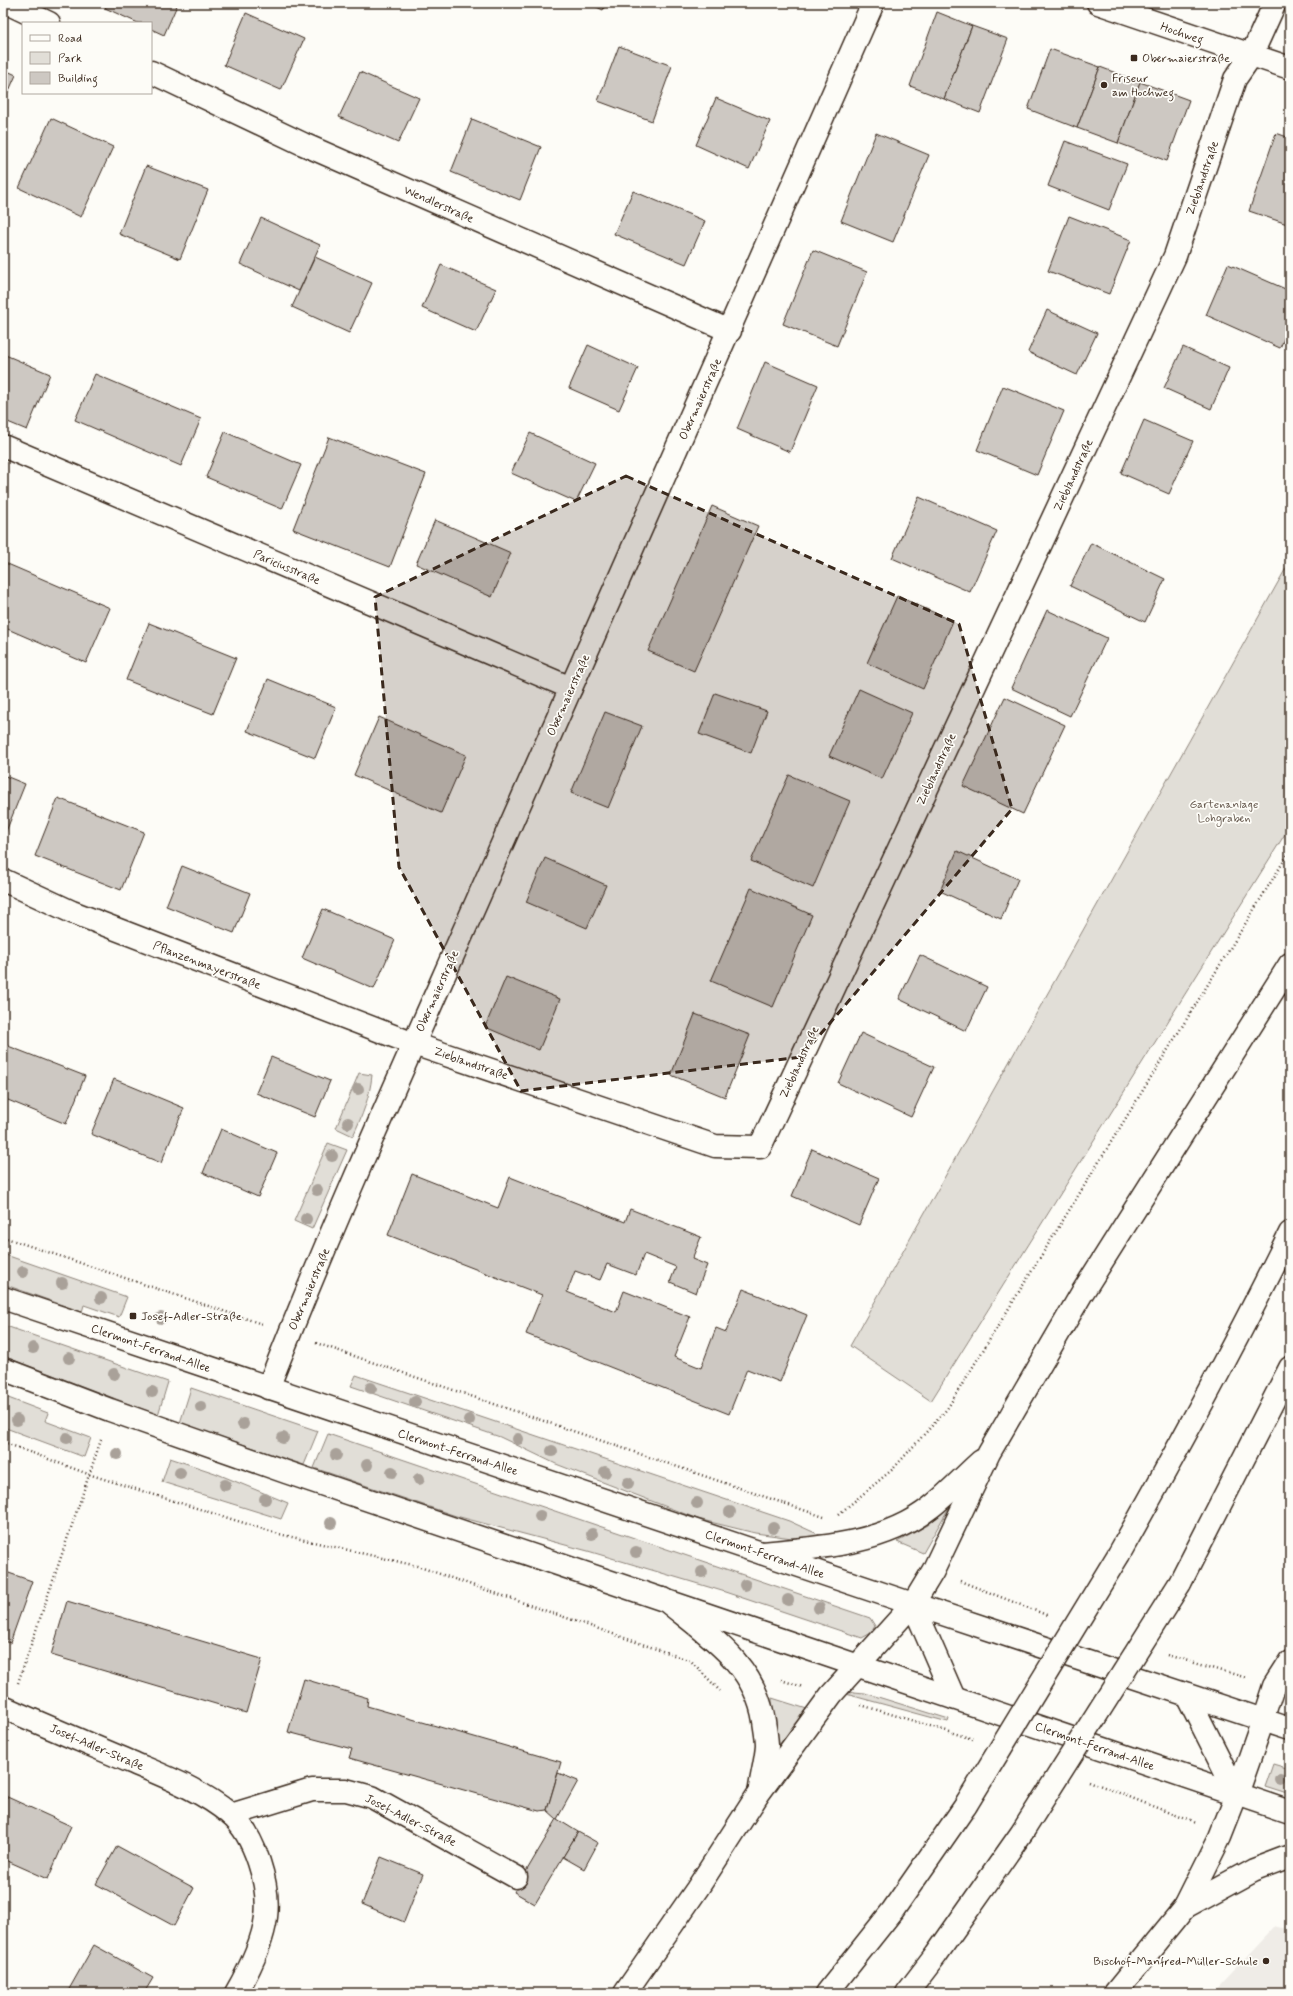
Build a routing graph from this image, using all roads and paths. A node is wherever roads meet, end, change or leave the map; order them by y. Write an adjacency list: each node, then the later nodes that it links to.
1 (7, 3): 5 (main road)
2 (873, 3): 9 (main road, Obermaierstraße)
3 (1098, 3): 6 (main road, Hochweg)
4 (1275, 3): 6 (main road)
5 (47, 22)
6 (1251, 56): 7 (main road, Hochweg); 15 (main road, Zieblandstraße)
7 (1290, 68)
8 (152, 72): 9 (main road, Wendlerstraße)
9 (730, 331): 11 (main road, Obermaierstraße)
10 (3, 446): 11 (main road, Pariciusstraße)
11 (571, 688): 15 (main road, Obermaierstraße)
12 (1290, 851): 27 (path)
13 (3, 880): 15 (main road, Pflanzenmayerstraße)
14 (1290, 964): 25 (main road)
15 (414, 1044): 19 (main road, Obermaierstraße)
16 (1290, 1233): 53 (main road, bridge)
17 (3, 1237): 19 (path)
18 (3, 1298): 22 (main road, Clermont-Ferrand-Allee)
19 (290, 1334): 22 (main road, Obermaierstraße); 28 (path)
20 (1290, 1368): 54 (main road, bridge)
21 (3, 1369): 23 (main road, Clermont-Ferrand-Allee)
22 (268, 1388): 29 (main road, Clermont-Ferrand-Allee)
23 (110, 1410): 26 (path); 31 (main road, Clermont-Ferrand-Allee)
24 (3, 1442): 26 (path)
25 (989, 1453): 29 (main road); 30 (main road)
26 (88, 1474): 37 (path); 41 (path)
27 (839, 1515)
28 (825, 1517)
29 (762, 1553): 32 (main road, Clermont-Ferrand-Allee)
30 (933, 1571): 32 (main road); 33 (path)
31 (664, 1599): 36 (main road, Clermont-Ferrand-Allee); 37 (main road)
32 (913, 1604): 36 (main road); 39 (main road, Clermont-Ferrand-Allee); 40 (main road)
33 (1054, 1618)
34 (1166, 1655): 38 (path)
35 (1290, 1661): 38 (main road)
36 (858, 1665): 40 (main road, Clermont-Ferrand-Allee); 44 (main road)
37 (752, 1683): 44 (main road)
38 (1274, 1686): 42 (main road)
39 (1187, 1695): 42 (main road, Clermont-Ferrand-Allee); 45 (main road)
40 (954, 1698): 45 (main road, Clermont-Ferrand-Allee)
41 (6, 1708): 47 (main road, Josef-Adler-Straße)
42 (1263, 1720): 43 (main road, Clermont-Ferrand-Allee); 45 (main road)
43 (1290, 1729)
44 (759, 1793): 52 (main road)
45 (1237, 1794): 46 (main road, Clermont-Ferrand-Allee); 50 (main road)
46 (1290, 1812)
47 (231, 1815): 49 (main road, Josef-Adler-Straße); 51 (main road, Josef-Adler-Straße)
48 (1290, 1856): 50 (main road)
49 (516, 1876)
50 (1185, 1907): 55 (main road)
51 (236, 1993)
52 (625, 1993)
53 (827, 1993)
54 (906, 1993)
55 (1114, 1993)

